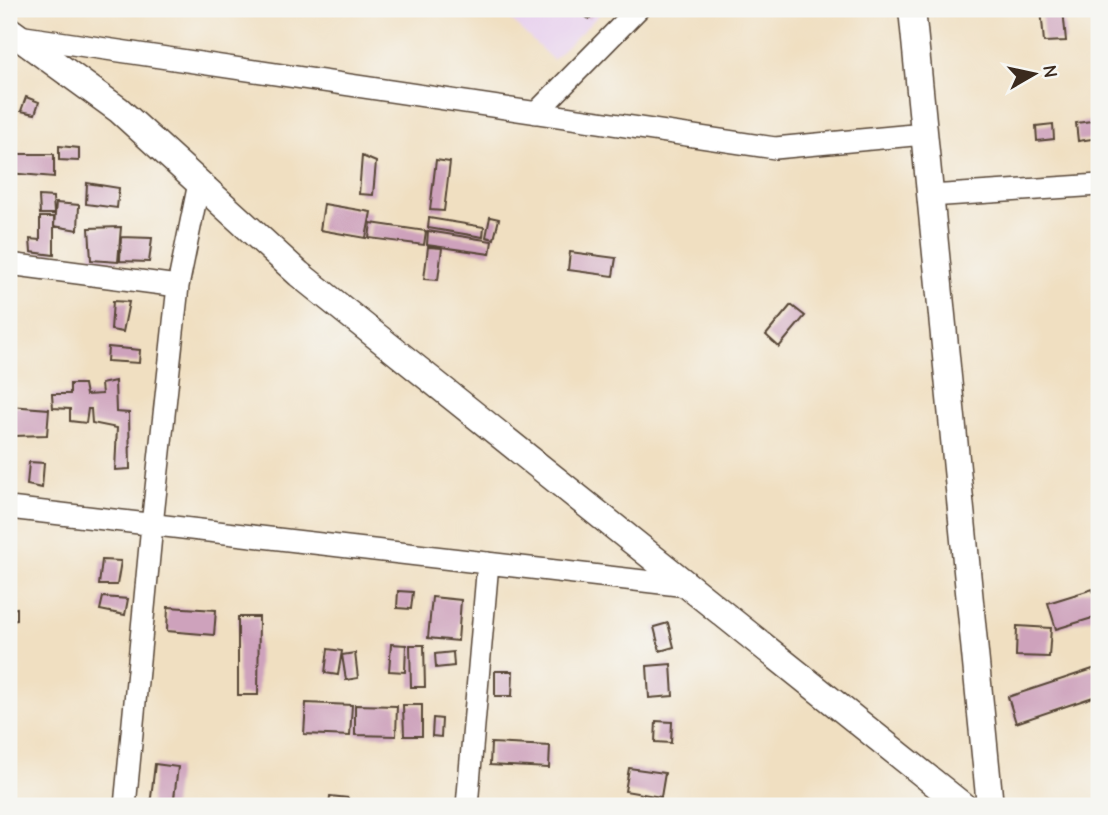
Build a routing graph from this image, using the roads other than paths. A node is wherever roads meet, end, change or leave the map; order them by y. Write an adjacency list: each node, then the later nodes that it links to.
1 (638, 9): 4 (street)
2 (912, 9): 5 (street)
3 (11, 33): 4 (street); 6 (street)
4 (536, 113): 5 (street)
5 (924, 134): 8 (street)
6 (199, 183): 10 (street); 14 (street)
7 (1099, 185): 8 (street)
8 (930, 196): 18 (street)
9 (9, 264): 10 (street)
10 (178, 286): 12 (street)
11 (9, 508): 12 (street)
12 (152, 525): 13 (street); 15 (street)
13 (488, 563): 14 (street); 16 (street)
14 (687, 586): 17 (street)
15 (125, 806)
16 (467, 806)
17 (962, 806)
18 (990, 806)

